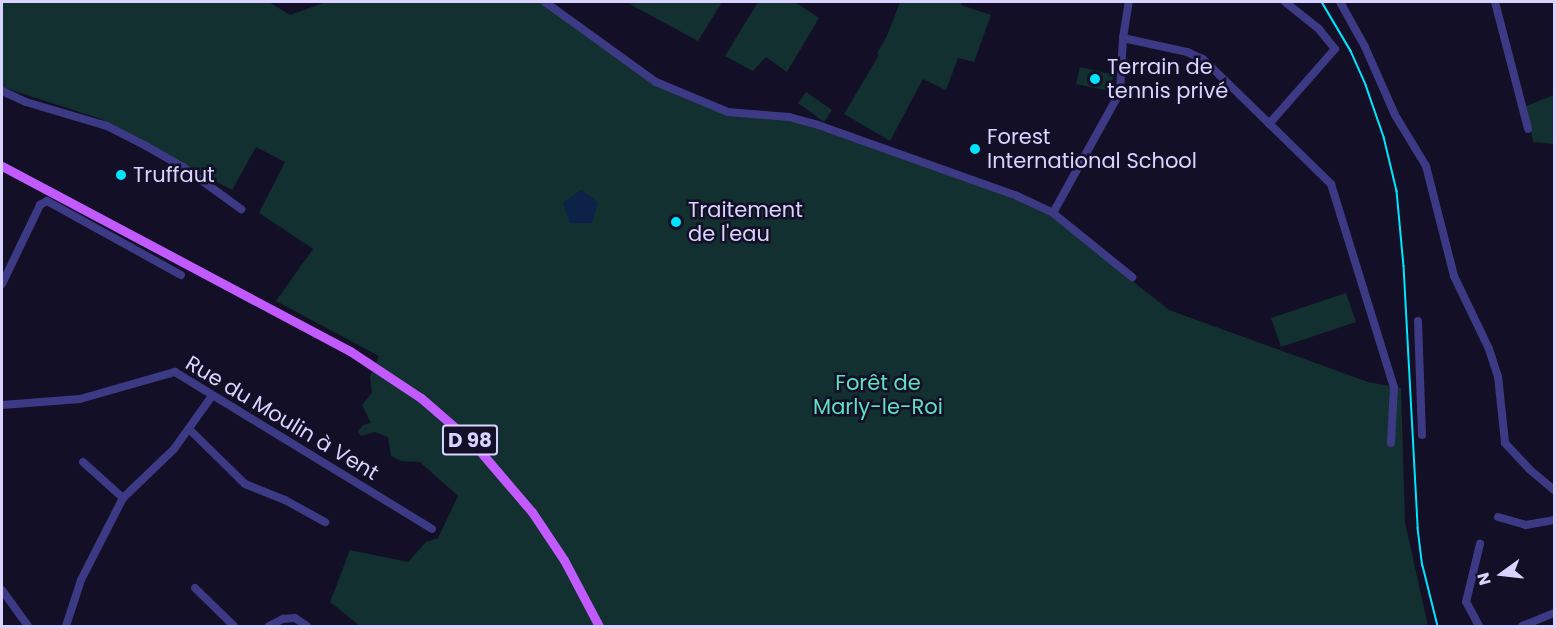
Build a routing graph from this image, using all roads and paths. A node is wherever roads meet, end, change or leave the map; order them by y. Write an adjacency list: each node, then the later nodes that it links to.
1 (545, 2): 12 (street)
2 (1129, 2): 6 (street)
3 (1285, 2): 8 (street)
4 (1340, 2): 23 (street)
5 (1495, 2): 9 (street)
6 (1123, 38): 8 (street); 12 (street)
7 (2, 91): 11 (street)
8 (1269, 124): 21 (street)
9 (1528, 129)
10 (4, 165): 38 (main road, D 98)
11 (241, 209)
12 (1053, 213): 14 (street)
13 (181, 275): 15 (street)
14 (1132, 277)
15 (2, 284)
16 (1418, 321): 20 (street)
17 (212, 396): 18 (street, Rue du Moulin à Vent); 19 (street); 28 (street, Rue du Moulin à Vent)
18 (2, 405)
19 (189, 429): 24 (street); 27 (street)
20 (1422, 435)
21 (1391, 443)
22 (83, 462): 24 (street)
23 (1554, 490)
24 (123, 498): 34 (street)
25 (1498, 517): 26 (street)
26 (1554, 520)
27 (326, 522)
28 (432, 529)
29 (1480, 544): 39 (street)
30 (195, 588): 35 (street)
31 (2, 590): 33 (street)
32 (1554, 614): 40 (street)
33 (28, 627)
34 (66, 627)
35 (234, 627)
36 (269, 627): 37 (street)
37 (307, 627)
38 (599, 627)
39 (1479, 627)
40 (1522, 627)

